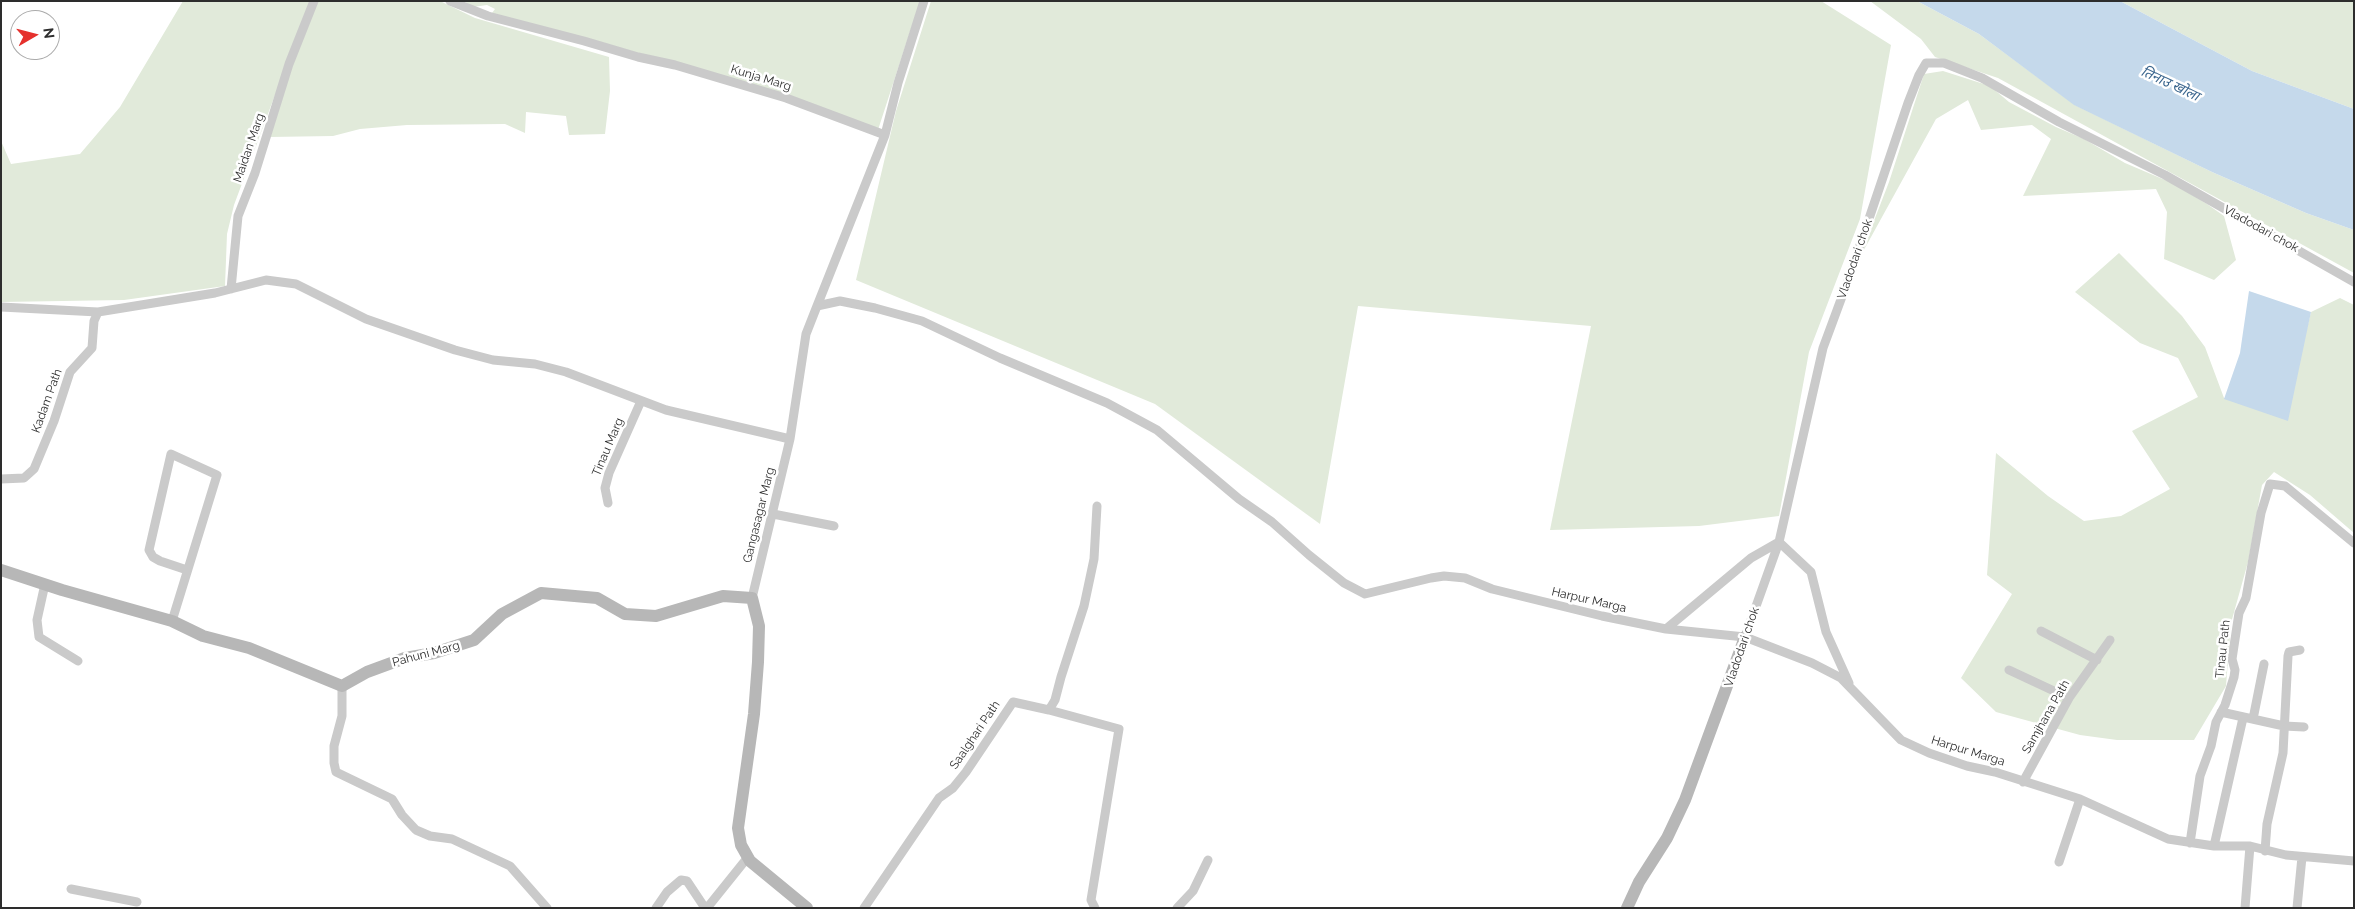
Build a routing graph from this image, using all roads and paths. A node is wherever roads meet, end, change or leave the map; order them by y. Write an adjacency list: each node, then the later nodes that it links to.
1 (314, 1): 6 (street, Maidan Marg)
2 (450, 1): 4 (street, Kunja Marg)
3 (924, 1): 4 (street)
4 (885, 135): 7 (street)
5 (2354, 282): 17 (street, Vladodari chok)
6 (231, 289): 9 (street); 10 (street)
7 (817, 306): 11 (street, Gangasagar Marg); 24 (street, Harpur Marga)
8 (1, 307): 9 (street)
9 (98, 312): 12 (street, Kadam Path)
10 (642, 402): 11 (street); 13 (street, Tinau Marg)
11 (790, 439): 15 (street, Gangasagar Marg)
12 (1, 479)
13 (608, 502)
14 (1097, 506): 36 (street)
15 (774, 514): 16 (street); 22 (street, Gangasagar Marg)
16 (834, 526)
17 (1779, 542): 24 (street); 26 (street, Vladodari chok); 34 (street)
18 (2354, 542): 37 (street, Tinau Path)
19 (1, 570): 21 (street)
20 (187, 570): 20 (street); 23 (street)
21 (45, 584): 23 (street); 30 (street)
22 (752, 598): 33 (street, Pahuni Marg); 48 (street)
23 (172, 621): 33 (street)
24 (1666, 629): 26 (street, Harpur Marga)
25 (2041, 632): 29 (street)
26 (1746, 637): 34 (street, Harpur Marga); 64 (street, Vladodari chok)
27 (2110, 640): 29 (street, Samjhana Path)
28 (2300, 650): 40 (street)
29 (2097, 660): 35 (street, Samjhana Path)
30 (78, 661)
31 (2264, 664): 39 (street)
32 (2009, 670): 35 (street)
33 (342, 686): 57 (street)
34 (1852, 689): 42 (street, Harpur Marga)
35 (2069, 698): 42 (street, Samjhana Path)
36 (1049, 710): 61 (street, Saalghari Path); 62 (street)
37 (2221, 712): 38 (street); 44 (street, Tinau Path)
38 (2243, 718): 39 (street); 45 (street)
39 (2253, 719): 40 (street)
40 (2284, 726): 41 (street); 47 (street)
41 (2304, 728)
42 (2023, 782): 43 (street, Harpur Marga)
43 (2080, 800): 44 (street, Harpur Marga); 52 (street)
44 (2190, 843): 45 (street, Harpur Marga)
45 (2214, 846): 46 (street, Harpur Marga)
46 (2250, 846): 47 (street, Harpur Marga); 65 (street)
47 (2266, 851): 49 (street, Harpur Marga)
48 (748, 857): 59 (street); 60 (street)
49 (2302, 857): 51 (street, Harpur Marga); 66 (street)
50 (1208, 860): 63 (street)
51 (2354, 861)
52 (2059, 862)
53 (71, 889): 54 (street)
54 (111, 897): 55 (street); 56 (street)
55 (137, 902)
56 (108, 908)
57 (547, 908)
58 (656, 908): 59 (street)
59 (706, 908)
60 (806, 908)
61 (864, 908)
62 (1095, 908)
63 (1177, 908)
64 (1627, 908)
65 (2244, 908)
66 (2297, 908)

